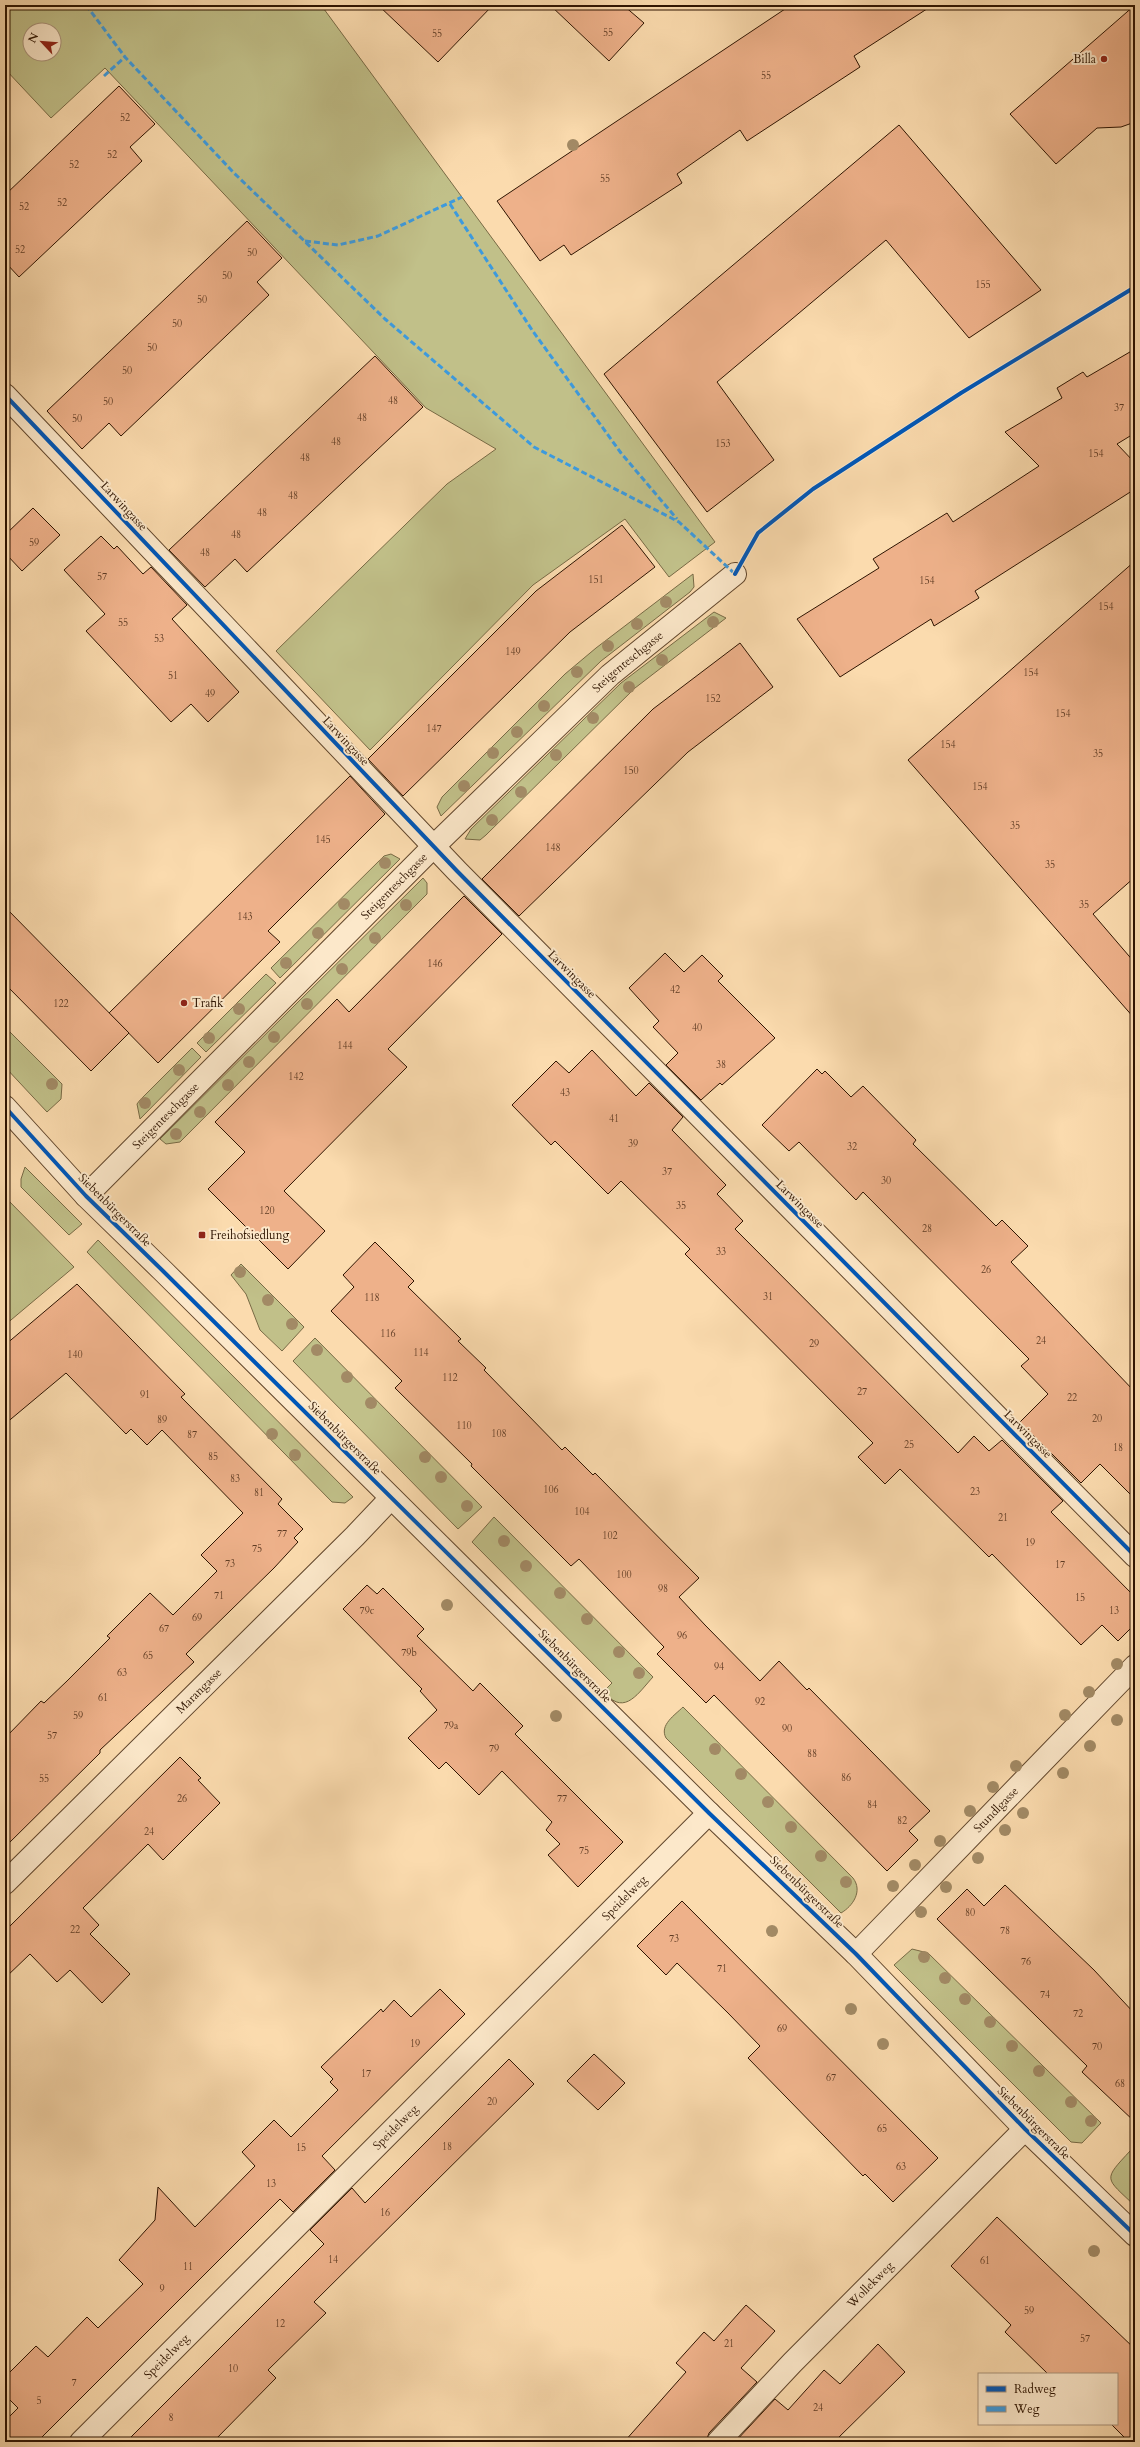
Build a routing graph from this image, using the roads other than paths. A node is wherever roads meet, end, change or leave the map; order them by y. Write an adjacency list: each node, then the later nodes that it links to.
1 (5, 395): 3 (street, Larwingasse)
2 (735, 574): 3 (street, Steigenteschgasse)
3 (433, 847): 5 (street, Steigenteschgasse); 7 (street, Larwingasse)
4 (5, 1107): 5 (street, Siebenbürgerstraße)
5 (86, 1196): 6 (street, Siebenbürgerstraße)
6 (391, 1498): 9 (street, Siebenbürgerstraße); 10 (street, Marangasse)
7 (1135, 1556)
8 (1135, 1666): 11 (street, Stundlgasse)
9 (710, 1813): 11 (street, Siebenbürgerstraße); 14 (street, Speidelweg)
10 (5, 1883)
11 (856, 1954): 12 (street, Siebenbürgerstraße)
12 (1025, 2129): 13 (street, Siebenbürgerstraße); 15 (street, Wollekweg)
13 (1135, 2235)
14 (81, 2442)
15 (718, 2442)

